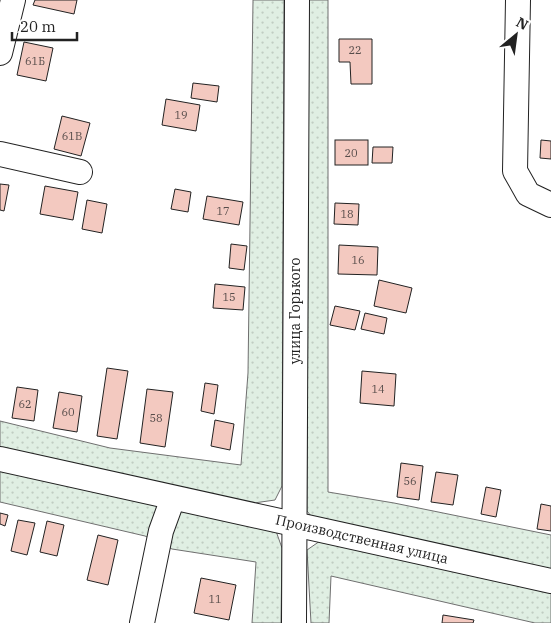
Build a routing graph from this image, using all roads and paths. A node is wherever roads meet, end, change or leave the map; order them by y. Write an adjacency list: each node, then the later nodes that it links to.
1 (13, 0): 4 (street)
2 (297, 0): 10 (street, улица Горького)
3 (518, 0): 7 (street)
4 (0, 53)
5 (0, 154): 6 (street)
6 (80, 172)
7 (551, 205)
8 (0, 459): 9 (street, Производственная улица)
9 (173, 498): 10 (street, Производственная улица); 12 (street)
10 (294, 524): 11 (street, Производственная улица); 13 (street, улица Горького)
11 (551, 581)
12 (142, 623)
13 (294, 623)

